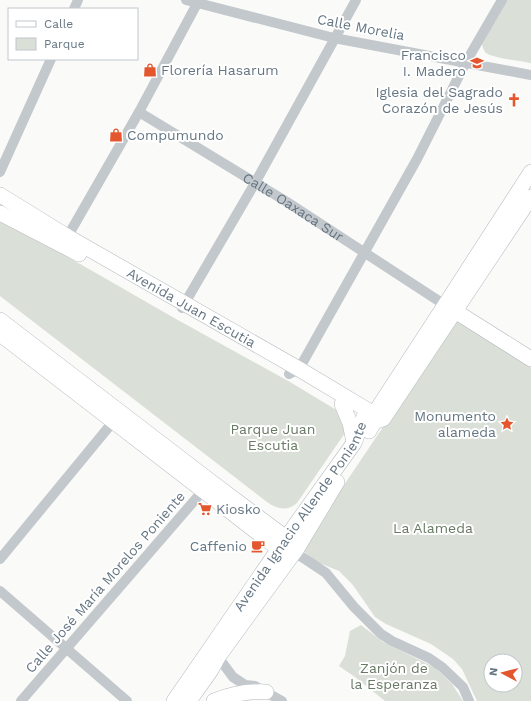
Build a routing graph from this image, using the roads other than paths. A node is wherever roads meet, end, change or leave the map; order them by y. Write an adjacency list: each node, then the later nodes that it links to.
1 (186, 0): 4 (street, Calle Morelia)
2 (356, 0): 5 (street)
3 (502, 0): 7 (street)
4 (198, 1): 5 (street, Calle Morelia); 9 (street)
5 (334, 38): 7 (street, Calle Morelia); 12 (street)
6 (51, 60): 10 (street)
7 (466, 62): 8 (street, Calle Morelia); 17 (street)
8 (531, 75)
9 (139, 112): 12 (street, Calle Oaxaca Sur); 16 (street)
10 (0, 172)
11 (530, 177): 19 (main road, Avenida Ignacio Allende Poniente)
12 (255, 184): 17 (street, Calle Oaxaca Sur); 18 (street)
13 (0, 195): 16 (main road, Avenida Juan Escutia)
14 (531, 197): 19 (main road, Avenida Ignacio Allende Poniente)
15 (0, 213): 16 (main road, Avenida Juan Escutia)
16 (65, 241): 18 (main road, Avenida Juan Escutia)
17 (365, 253): 19 (street, Calle Oaxaca Sur); 22 (street)
18 (183, 306): 22 (main road, Avenida Juan Escutia)
19 (450, 308): 21 (main road, Calle Oaxaca Sur); 25 (main road, Avenida Ignacio Allende Poniente)
20 (1, 326): 24 (main road)
21 (531, 359)
22 (294, 371): 23 (main road, Avenida Juan Escutia); 25 (main road, Avenida Juan Escutia)
23 (342, 404): 25 (main road, Avenida Juan Escutia); 26 (main road)
24 (118, 416): 27 (main road); 31 (street)
25 (374, 418): 26 (main road, Avenida Ignacio Allende Poniente); 30 (main road, Avenida Ignacio Allende Poniente)
26 (354, 443): 28 (main road, Avenida Ignacio Allende Poniente)
27 (207, 486): 29 (main road); 30 (main road); 33 (street, Calle José María Morelos Poniente)
28 (296, 524): 29 (main road); 30 (main road, Avenida Ignacio Allende Poniente)
29 (274, 528): 30 (main road)
30 (289, 546): 34 (main road, Avenida Ignacio Allende Poniente); 38 (main road, Avenida Ignacio Allende Poniente); 42 (street)
31 (0, 559)
32 (0, 591): 33 (street)
33 (66, 648): 36 (street, Calle José María Morelos Poniente); 37 (street)
34 (218, 657): 35 (street); 39 (main road, Avenida Ignacio Allende Poniente)
35 (266, 692): 40 (main road); 41 (street)
36 (21, 701)
37 (127, 701)
38 (174, 701)
39 (189, 701)
40 (214, 701)
41 (282, 701)
42 (469, 701)

